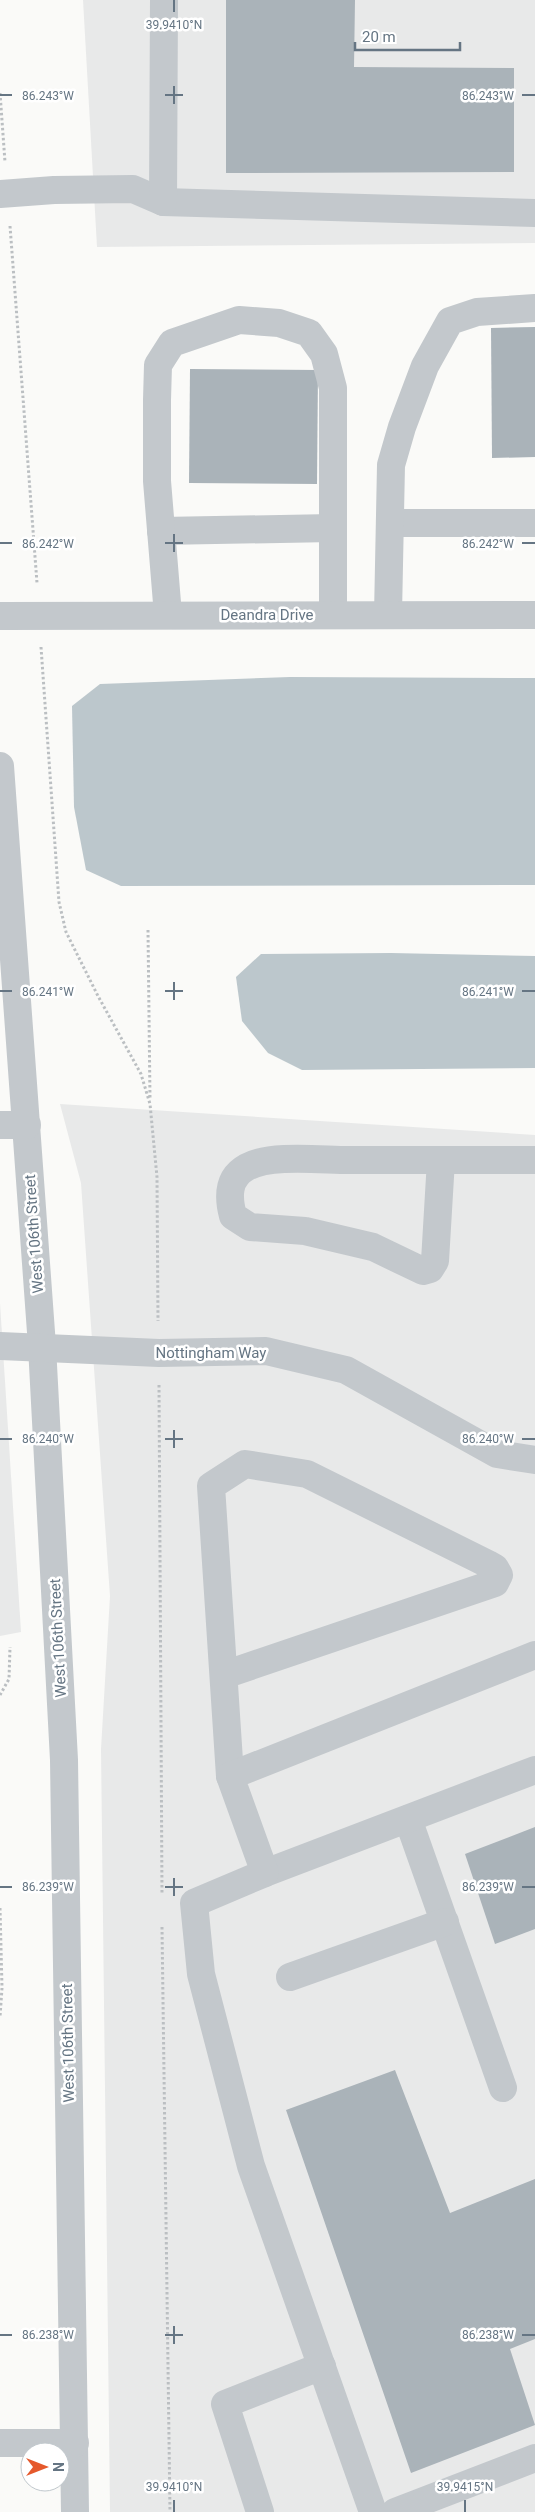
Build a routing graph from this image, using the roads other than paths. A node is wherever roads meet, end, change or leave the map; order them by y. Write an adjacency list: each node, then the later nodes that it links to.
1 (164, 0): 3 (street)
2 (4, 194): 3 (street)
3 (163, 202): 4 (street)
4 (535, 213)
5 (535, 308): 7 (street)
6 (535, 523): 7 (street)
7 (390, 524): 12 (street)
8 (334, 528): 9 (street); 9 (street); 11 (street)
9 (161, 531): 10 (street)
10 (168, 615): 11 (street, Deandra Drive); 14 (street, Deandra Drive)
11 (333, 615): 12 (street, Deandra Drive)
12 (388, 615): 13 (street, Deandra Drive)
13 (535, 615)
14 (0, 616)
15 (0, 766): 16 (street, West 106th Street)
16 (5, 902): 18 (street, West 106th Street)
17 (0, 1125): 18 (street)
18 (27, 1125): 22 (street, West 106th Street)
19 (441, 1160): 19 (street); 20 (street)
20 (535, 1160)
21 (0, 1346): 22 (street, Nottingham Way)
22 (42, 1346): 23 (street, Nottingham Way); 35 (street, West 106th Street)
23 (535, 1460)
24 (535, 1655): 27 (street)
25 (224, 1675): 25 (street); 27 (street)
26 (535, 1770): 28 (street)
27 (230, 1776): 29 (street)
28 (408, 1818): 29 (street); 30 (street)
29 (265, 1873): 33 (street)
30 (445, 1922): 31 (street); 32 (street)
31 (290, 1977)
32 (503, 2088)
33 (322, 2366): 38 (street); 39 (street)
34 (0, 2444): 35 (street)
35 (74, 2444): 37 (street, West 106th Street)
36 (535, 2458): 40 (street)
37 (75, 2512)
38 (260, 2512)
39 (373, 2512)
40 (395, 2512)

